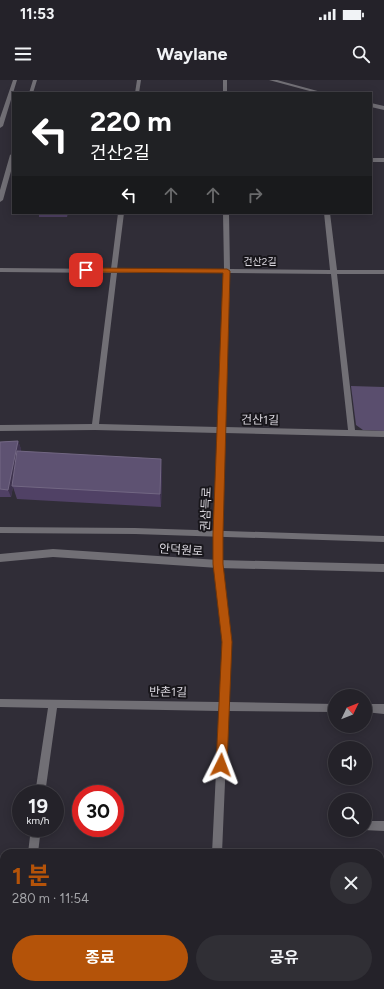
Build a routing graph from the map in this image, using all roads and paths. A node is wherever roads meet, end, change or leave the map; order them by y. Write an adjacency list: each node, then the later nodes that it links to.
1 (15, 80): 12 (street)
2 (35, 80): 6 (street)
3 (139, 80): 7 (street)
4 (225, 80): 8 (street)
5 (270, 80): 9 (street)
6 (31, 92)
7 (137, 92)
8 (225, 92)
9 (314, 92)
10 (372, 105): 11 (street)
11 (384, 108)
12 (0, 126)
13 (12, 158): 16 (street)
14 (372, 160): 15 (street)
15 (384, 160)
16 (0, 200)
17 (121, 214): 21 (street)
18 (226, 214): 22 (street, 권삼득로)
19 (327, 214): 23 (street)
20 (0, 270): 21 (street, 건산2길)
21 (114, 271): 22 (street, 건산2길); 25 (street)
22 (227, 271): 23 (street, 건산2길); 27 (street, 권삼득로)
23 (334, 272): 24 (street, 건산2길); 28 (street)
24 (384, 272)
25 (95, 427): 26 (street, 건산1길); 27 (street, 건산1길)
26 (0, 428)
27 (222, 430): 28 (street, 건산1길); 31 (street, 권삼득로)
28 (352, 433): 29 (street, 건산1길)
29 (384, 434)
30 (0, 530): 31 (street, 안덕원로)
31 (218, 534): 32 (street, 안덕원로); 36 (street, 권삼득로)
32 (384, 539)
33 (0, 558): 34 (street, 안덕원로)
34 (10, 558): 35 (street); 36 (street, 안덕원로)
35 (0, 563)
36 (218, 564): 37 (street, 안덕원로); 40 (street, 권삼득로)
37 (384, 568)
38 (0, 703): 39 (street, 반촌1길)
39 (52, 703): 40 (street, 반촌1길); 44 (street)
40 (224, 706): 41 (street, 반촌1길); 49 (street, 권삼득로)
41 (328, 708)
42 (372, 708): 43 (street)
43 (384, 709)
44 (41, 785)
45 (372, 826): 46 (street)
46 (384, 826)
47 (35, 837): 48 (street)
48 (33, 849)
49 (217, 849)

